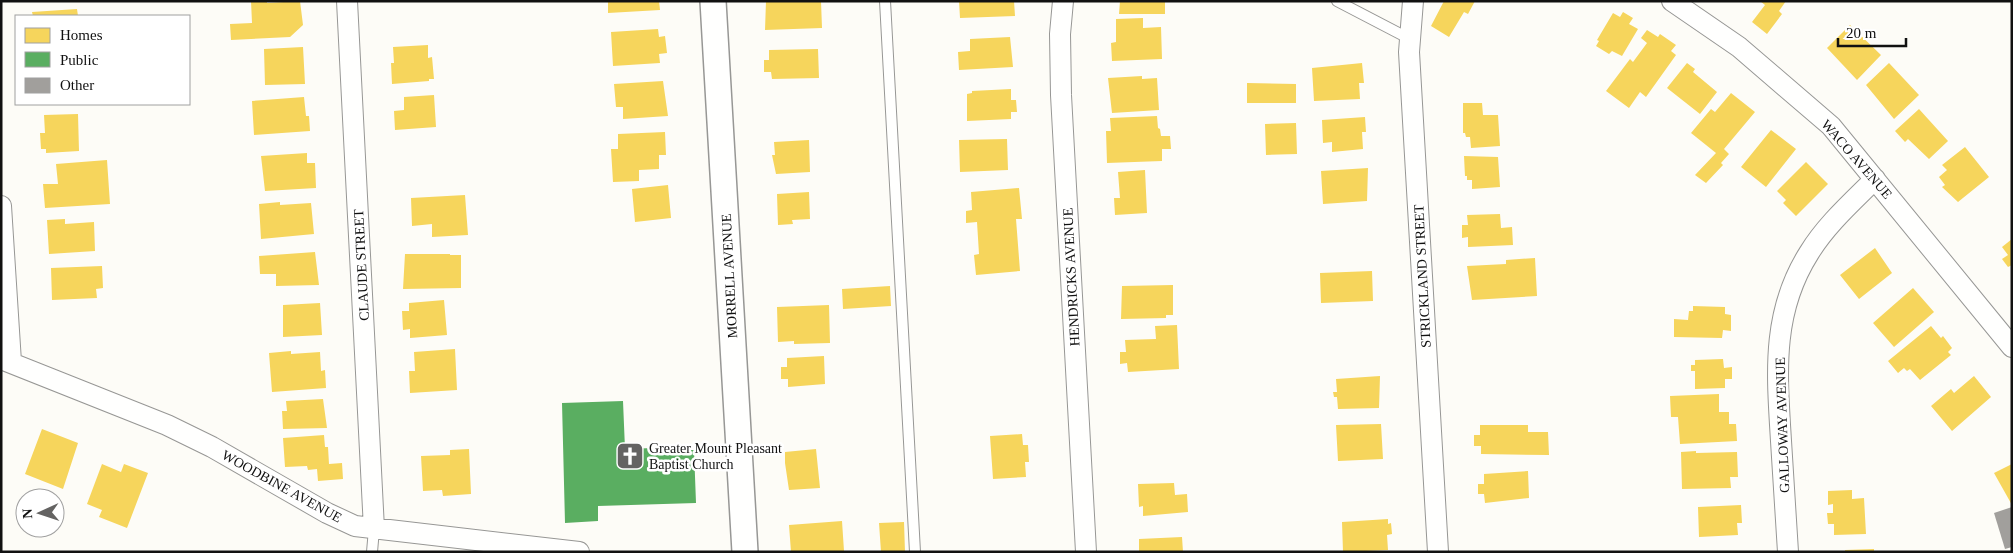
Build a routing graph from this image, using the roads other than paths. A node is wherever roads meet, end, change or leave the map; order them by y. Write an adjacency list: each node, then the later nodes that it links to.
1 (347, 1): 13 (street, CLAUDE STREET)
2 (713, 1): 16 (street, MORRELL AVENUE)
3 (885, 1): 17 (lane)
4 (1063, 1): 18 (street, HENDRICKS AVENUE)
5 (1337, 1): 8 (lane)
6 (1413, 1): 8 (street, STRICKLAND STREET)
7 (1672, 1): 9 (street, WACO AVENUE)
8 (1410, 39): 19 (street, STRICKLAND STREET)
9 (1875, 180): 11 (street, WACO AVENUE); 20 (street, GALLOWAY AVENUE)
10 (1, 206): 12 (street)
11 (2012, 347)
12 (6, 360): 13 (street, WOODBINE AVENUE)
13 (374, 529): 14 (lane); 15 (street, WOODBINE AVENUE)
14 (372, 552)
15 (579, 552)
16 (745, 552)
17 (915, 552)
18 (1086, 552)
19 (1438, 552)
20 (1788, 552)

